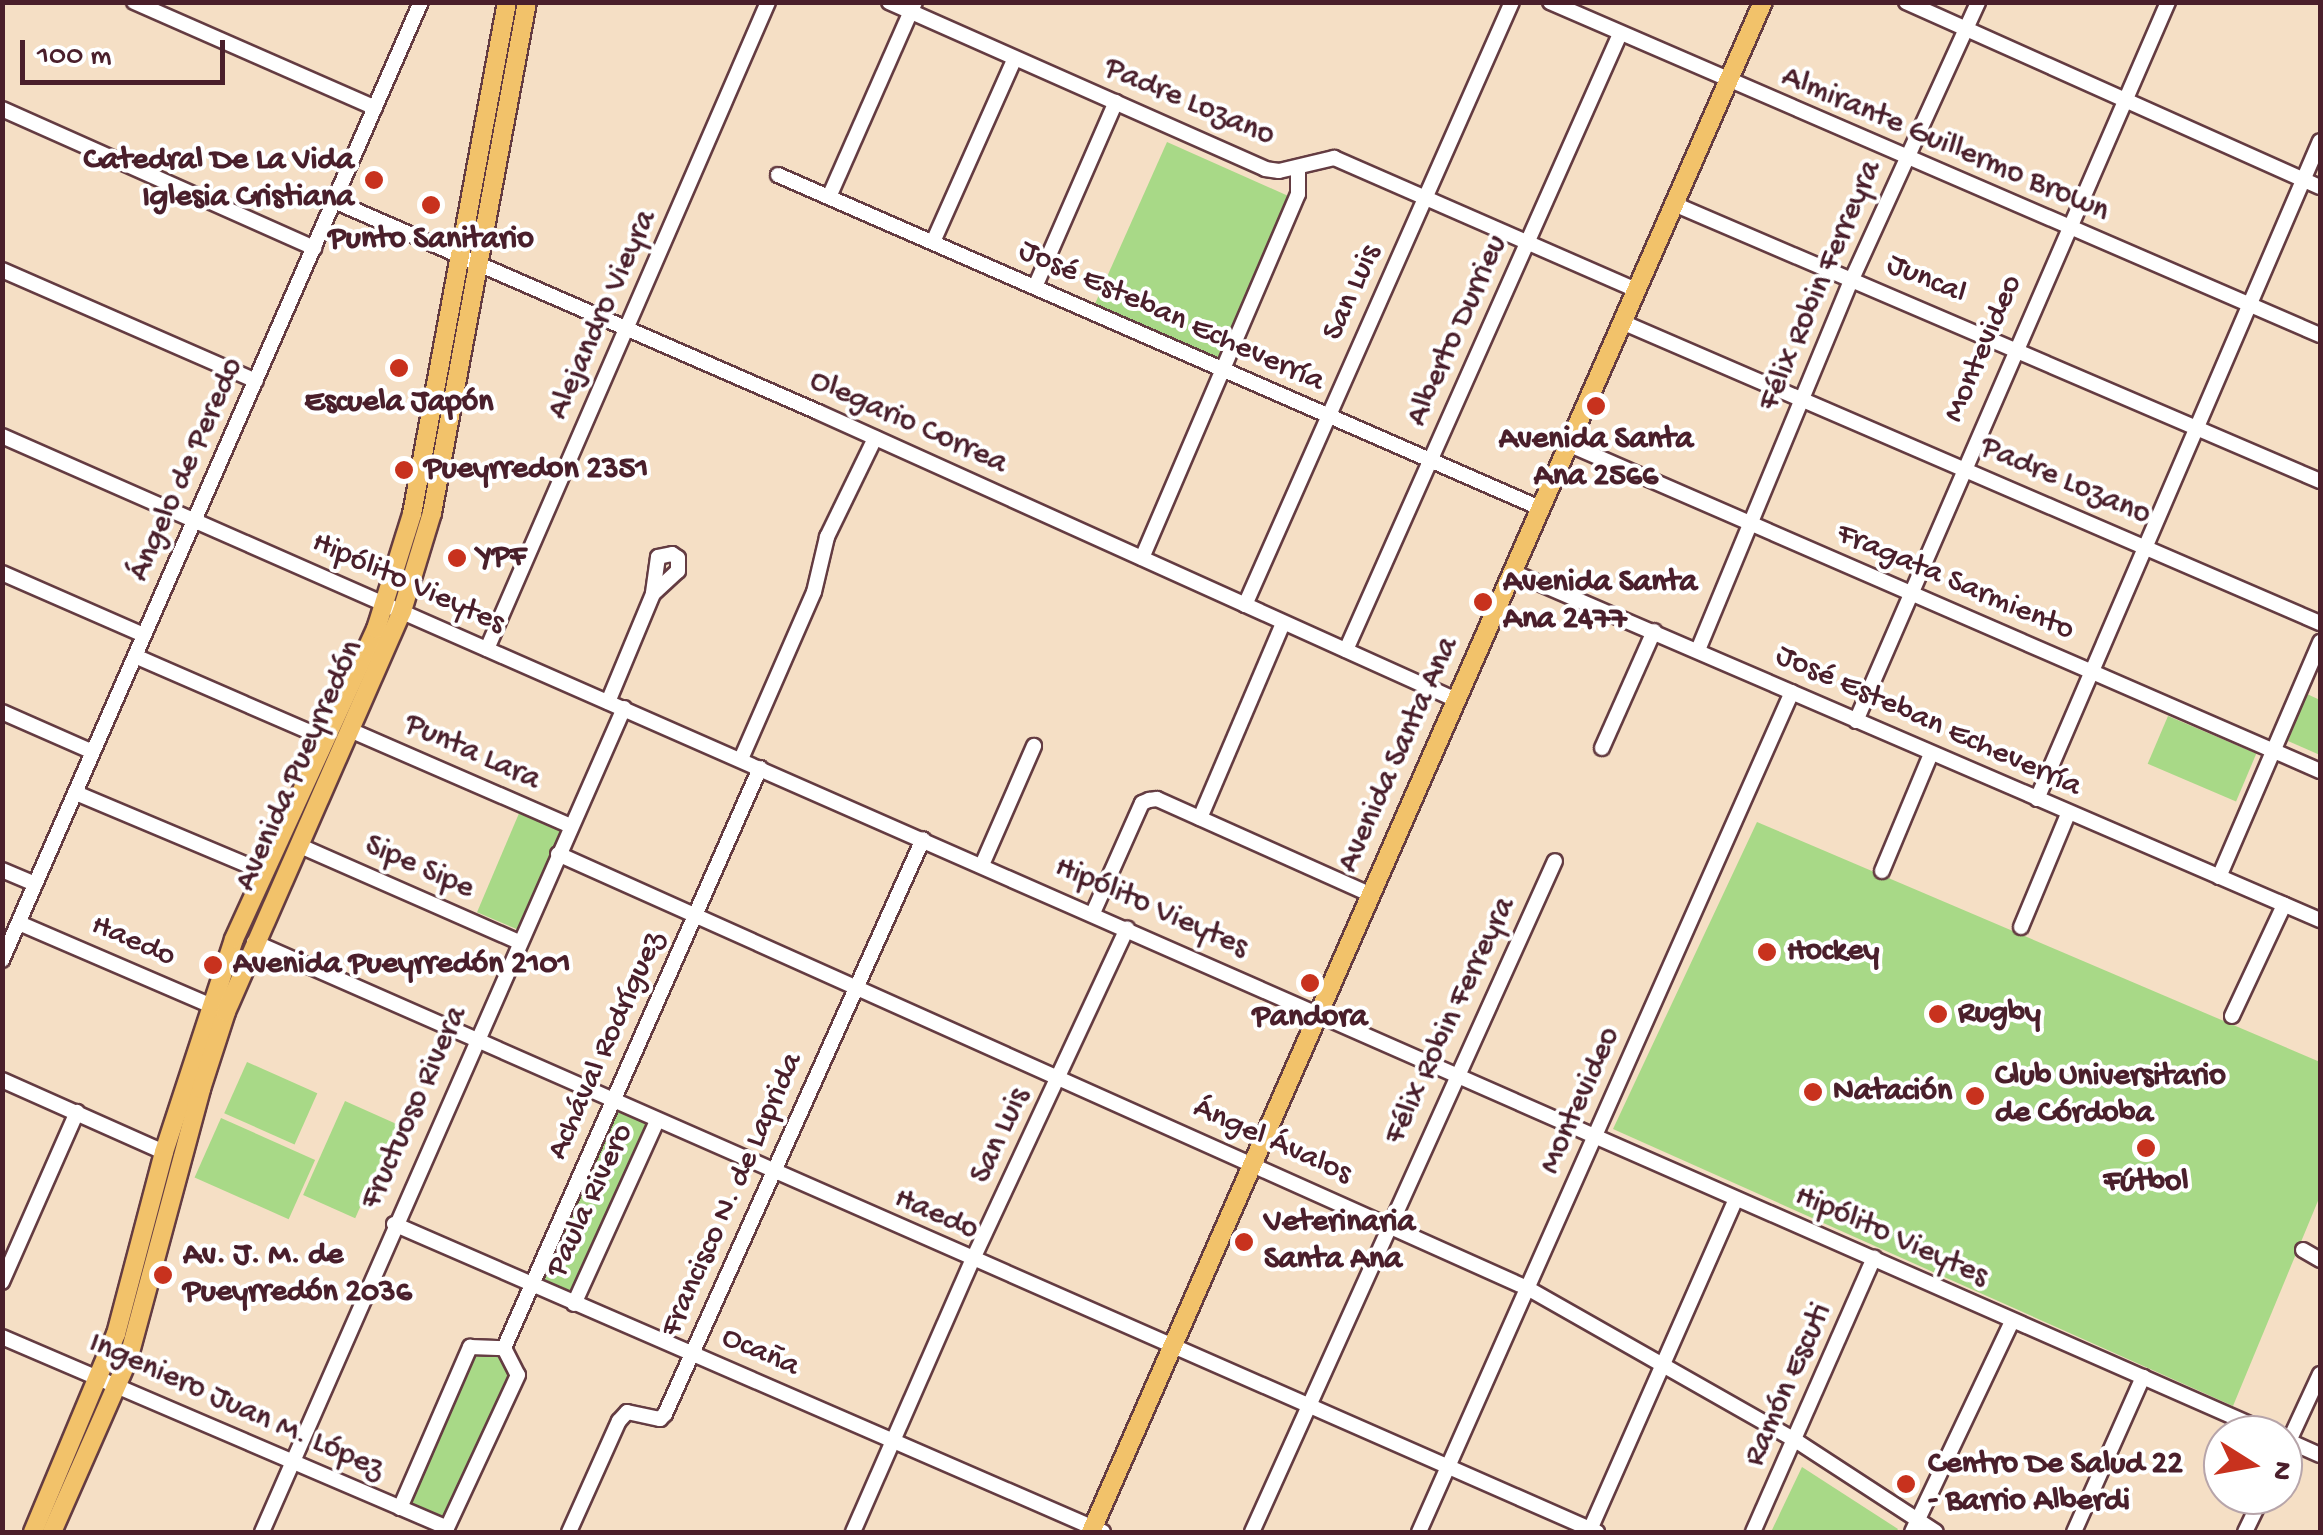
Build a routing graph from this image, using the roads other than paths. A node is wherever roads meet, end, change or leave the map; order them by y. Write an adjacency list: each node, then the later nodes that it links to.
1 (134, 2): 20 (street)
2 (420, 2): 20 (street, Ángelo de Peredo)
3 (768, 2): 44 (street, Alejandro Vieyra)
4 (889, 2): 13 (street, Padre Lozano)
5 (1512, 2): 29 (street, San Luis)
6 (1550, 2): 15 (street, Almirante Guillermo Brown)
7 (1763, 2): 17 (main road, Avenida Santa Ana)
8 (1906, 2): 14 (street)
9 (1978, 2): 14 (street, Félix Robin Ferreyra)
10 (2168, 2): 18 (street, Montevideo)
11 (502, 4): 12 (street); 36 (main road, Avenida Pueyrredón)
12 (526, 7): 37 (main road, Avenida Pueyrredón)
13 (913, 7): 16 (street, Padre Lozano); 28 (street)
14 (1966, 29): 18 (street); 23 (street, Félix Robin Ferreyra)
15 (1620, 34): 17 (street, Almirante Guillermo Brown); 34 (street, Alberto Durrieu)
16 (1015, 58): 19 (street, Padre Lozano); 33 (street)
17 (1728, 82): 23 (street, Almirante Guillermo Brown); 31 (main road, Avenida Santa Ana)
18 (2124, 100): 26 (street); 32 (street, Montevideo)
19 (1116, 102): 24 (street, Padre Lozano); 40 (street)
20 (375, 108): 30 (street, Ángelo de Peredo)
21 (2, 109): 35 (street)
22 (2320, 141): 26 (street)
23 (1907, 158): 32 (street, Almirante Guillermo Brown); 39 (street, Félix Robin Ferreyra)
24 (1298, 167): 29 (street, Padre Lozano); 47 (street)
25 (778, 175): 28 (street, José Esteban Echeverría)
26 (2303, 179): 27 (street); 42 (street)
27 (2320, 187)
28 (829, 197): 33 (street, José Esteban Echeverría)
29 (1425, 198): 34 (street, Padre Lozano); 50 (street, San Luis)
30 (334, 202): 35 (street, Ángelo de Peredo); 36 (street, Olegario Correa)
31 (1674, 204): 39 (street, Juncal); 41 (main road, Avenida Santa Ana)
32 (2067, 226): 42 (street, Almirante Guillermo Brown); 46 (street, Montevideo)
33 (933, 242): 40 (street, José Esteban Echeverría)
34 (1527, 243): 41 (street, Padre Lozano); 55 (street, Alberto Durrieu)
35 (314, 248): 48 (street, Ángelo de Peredo)
36 (462, 258): 37 (street, Olegario Correa); 68 (main road, Avenida Pueyrredón)
37 (480, 266): 44 (street, Olegario Correa); 68 (main road, Avenida Pueyrredón)
38 (2, 270): 48 (street)
39 (1852, 279): 46 (street, Juncal); 49 (street, Félix Robin Ferreyra)
40 (1035, 287): 47 (street, José Esteban Echeverría)
41 (1636, 290): 43 (main road, Avenida Santa Ana)
42 (2251, 304): 45 (street, Almirante Guillermo Brown); 51 (street)
43 (1622, 322): 49 (street, Padre Lozano); 54 (main road, Avenida Santa Ana)
44 (627, 330): 53 (street, Olegario Correa); 74 (street, Alejandro Vieyra)
45 (2320, 335)
46 (2015, 347): 51 (street, Juncal); 56 (street, Montevideo)
47 (1223, 370): 50 (street, José Esteban Echeverría); 62 (street)
48 (256, 381): 59 (street, Ángelo de Peredo)
49 (1801, 400): 56 (street, Padre Lozano); 60 (street, Félix Robin Ferreyra)
50 (1329, 416): 55 (street, José Esteban Echeverría); 67 (street, San Luis)
51 (2196, 426): 57 (street, Juncal); 61 (street)
52 (2, 436): 59 (street, Hipólito Vieytes)
53 (874, 438): 62 (street, Olegario Correa); 92 (street)
54 (1568, 444): 58 (main road, Avenida Santa Ana); 60 (street, Fragata Sarmiento)
55 (1430, 460): 58 (street, José Esteban Echeverría); 75 (street, Alberto Durrieu)
56 (1962, 468): 61 (street, Padre Lozano); 66 (street, Montevideo)
57 (2320, 481)
58 (1542, 509): 63 (main road, Avenida Santa Ana)
59 (195, 522): 68 (street, Hipólito Vieytes); 72 (street, Ángelo de Peredo)
60 (1748, 524): 66 (street, Fragata Sarmiento); 76 (street, Félix Robin Ferreyra)
61 (2144, 545): 70 (street, Padre Lozano); 78 (street)
62 (1142, 558): 67 (street, Olegario Correa)
63 (1514, 572): 71 (street, José Esteban Echeverría); 80 (main road, Avenida Santa Ana)
64 (2, 573): 72 (street)
65 (653, 594): 81 (street)
66 (1910, 594): 78 (street, Fragata Sarmiento); 84 (street, Montevideo)
67 (1245, 605): 69 (street, Olegario Correa)
68 (393, 608): 74 (street, Hipólito Vieytes); 85 (main road, Avenida Pueyrredón); 86 (main road, Avenida Pueyrredón)
69 (1283, 622): 75 (street, Olegario Correa); 98 (street)
70 (2320, 623)
71 (1654, 631): 76 (street, José Esteban Echeverría); 88 (street)
72 (144, 635): 77 (street, Ángelo de Peredo)
73 (2320, 642): 89 (street)
74 (487, 648): 81 (street, Hipólito Vieytes)
75 (1346, 650): 80 (street, Olegario Correa)
76 (1698, 650): 79 (street, José Esteban Echeverría)
77 (136, 656): 86 (street); 90 (street, Ángelo de Peredo)
78 (2090, 672): 89 (street, Fragata Sarmiento); 96 (street)
79 (1792, 692): 84 (street, José Esteban Echeverría); 132 (street, Montevideo)
80 (1456, 700): 110 (main road, Avenida Santa Ana)
81 (608, 702): 82 (street, Hipólito Vieytes)
82 (624, 708): 92 (street, Hipólito Vieytes); 99 (street, Fructuoso Rivera)
83 (2, 712): 90 (street)
84 (1856, 721): 91 (street, José Esteban Echeverría)
85 (350, 730): 99 (street, Punta Lara); 101 (main road, Avenida Pueyrredón)
86 (326, 739): 107 (main road, Avenida Pueyrredón)
87 (1034, 746): 104 (street)
88 (1602, 748)
89 (2273, 750): 94 (street, Fragata Sarmiento); 108 (street)
90 (94, 752): 95 (street, Ángelo de Peredo)
91 (1930, 754): 96 (street, José Esteban Echeverría); 106 (street)
92 (741, 760): 93 (street, Hipólito Vieytes)
93 (760, 768): 100 (street, Hipólito Vieytes); 112 (street, Achával Rodríguez)
94 (2320, 771)
95 (76, 793): 107 (street); 109 (street, Ángelo de Peredo)
96 (2037, 799): 97 (street, José Esteban Echeverría)
97 (2068, 814): 108 (street, José Esteban Echeverría); 116 (street)
98 (1200, 818): 110 (street); 113 (street)
99 (571, 826): 102 (street, Fructuoso Rivera)
100 (923, 839): 104 (street, Hipólito Vieytes); 121 (street, Francisco N. de Laprida)
101 (298, 845): 118 (main road, Avenida Pueyrredón); 119 (street, Sipe Sipe)
102 (558, 854): 112 (street, Ángel Ávalos); 119 (street, Fructuoso Rivera)
103 (1555, 861): 126 (street, Félix Robin Ferreyra)
104 (982, 865): 113 (street, Hipólito Vieytes)
105 (2, 870): 109 (street)
106 (1882, 871)
107 (264, 872): 122 (main road, Avenida Pueyrredón)
108 (2219, 877): 111 (street, José Esteban Echeverría)
109 (36, 884): 115 (street, Ángelo de Peredo)
110 (1369, 894): 123 (main road, Avenida Santa Ana)
111 (2284, 905): 114 (street, José Esteban Echeverría); 124 (street)
112 (697, 913): 121 (street, Ángel Ávalos); 129 (street, Achával Rodríguez)
113 (1093, 913): 117 (street, Hipólito Vieytes)
114 (2320, 920)
115 (19, 923): 120 (street, Ángelo de Peredo); 122 (street, Haedo)
116 (2021, 927)
117 (1127, 928): 123 (street, Hipólito Vieytes); 127 (street, San Luis)
118 (254, 942): 122 (main road, Avenida Pueyrredón); 125 (street, Haedo)
119 (519, 942): 125 (street, Fructuoso Rivera)
120 (2, 960)
121 (858, 986): 127 (street, Ángel Ávalos); 135 (street, Francisco N. de Laprida)
122 (218, 1008): 133 (main road, Avenida Pueyrredón); 155 (main road, Avenida Pueyrredón)
123 (1317, 1011): 126 (street, Hipólito Vieytes); 134 (main road, Avenida Santa Ana)
124 (2232, 1016)
125 (476, 1038): 129 (street, Haedo); 137 (street, Fructuoso Rivera)
126 (1455, 1074): 132 (street, Hipólito Vieytes); 138 (street, Félix Robin Ferreyra)
127 (1060, 1077): 134 (street, Ángel Ávalos); 142 (street, San Luis)
128 (2, 1080): 130 (street)
129 (611, 1100): 131 (street, Haedo); 144 (street, Achával Rodríguez)
130 (77, 1112): 133 (street); 143 (street)
131 (657, 1121): 135 (street, Haedo); 146 (street, Paula Rivero)
132 (1595, 1136): 136 (street, Hipólito Vieytes); 145 (street, Montevideo)
133 (164, 1152): 155 (main road, Avenida Pueyrredón)
134 (1251, 1164): 138 (street, Ángel Ávalos); 149 (main road, Avenida Santa Ana)
135 (774, 1172): 142 (street, Haedo); 151 (street, Francisco N. de Laprida)
136 (1736, 1199): 140 (street, Hipólito Vieytes); 152 (street)
137 (394, 1224): 144 (street, Ocaña); 161 (street, Fructuoso Rivera)
138 (1389, 1224): 145 (street, Ángel Ávalos); 156 (street, Félix Robin Ferreyra)
139 (2303, 1250): 141 (street)
140 (1874, 1258): 147 (street, Hipólito Vieytes); 159 (street, Ramón Escuti)
141 (2320, 1260)
142 (972, 1261): 149 (street, Haedo); 160 (street, San Luis)
143 (2, 1282)
144 (530, 1285): 146 (street, Ocaña); 150 (street, Achával Rodríguez)
145 (1529, 1288): 152 (street, Ángel Ávalos); 162 (street, Montevideo)
146 (574, 1304): 151 (street, Ocaña)
147 (2012, 1321): 154 (street, Hipólito Vieytes); 164 (street)
148 (2, 1336): 155 (street, Ingeniero Juan M. López)
149 (1172, 1344): 156 (street, Haedo); 166 (main road, Avenida Santa Ana)
150 (504, 1348): 163 (street); 165 (street, Achával Rodríguez)
151 (692, 1354): 160 (street, Ocaña); 171 (street, Francisco N. de Laprida)
152 (1662, 1363): 159 (street, Ángel Ávalos); 167 (street)
153 (2320, 1374): 158 (street)
154 (2144, 1378): 157 (street, Hipólito Vieytes); 177 (street)
155 (110, 1380): 161 (street, Ingeniero Juan M. López); 168 (main road, Avenida Pueyrredón); 169 (main road, Avenida Pueyrredón)
156 (1309, 1403): 162 (street, Haedo); 173 (street, Félix Robin Ferreyra)
157 (2224, 1415)
158 (2298, 1415)
159 (1796, 1440): 164 (street, Ángel Ávalos); 175 (street, Ramón Escuti)
160 (894, 1442): 166 (street, Ocaña); 172 (street, San Luis)
161 (292, 1462): 163 (street, Ingeniero Juan M. López); 170 (street, Fructuoso Rivera)
162 (1449, 1466): 167 (street, Haedo); 174 (street, Montevideo)
163 (400, 1508): 165 (street, Ingeniero Juan M. López)
164 (1916, 1527): 176 (street, Ángel Ávalos)
165 (446, 1530)
166 (1096, 1531)
167 (1592, 1531)
168 (33, 1532)
169 (52, 1532)
170 (262, 1532)
171 (569, 1532)
172 (853, 1532)
173 (1252, 1532)
174 (1419, 1532)
175 (1754, 1532)
176 (1936, 1532)
177 (2074, 1532)

